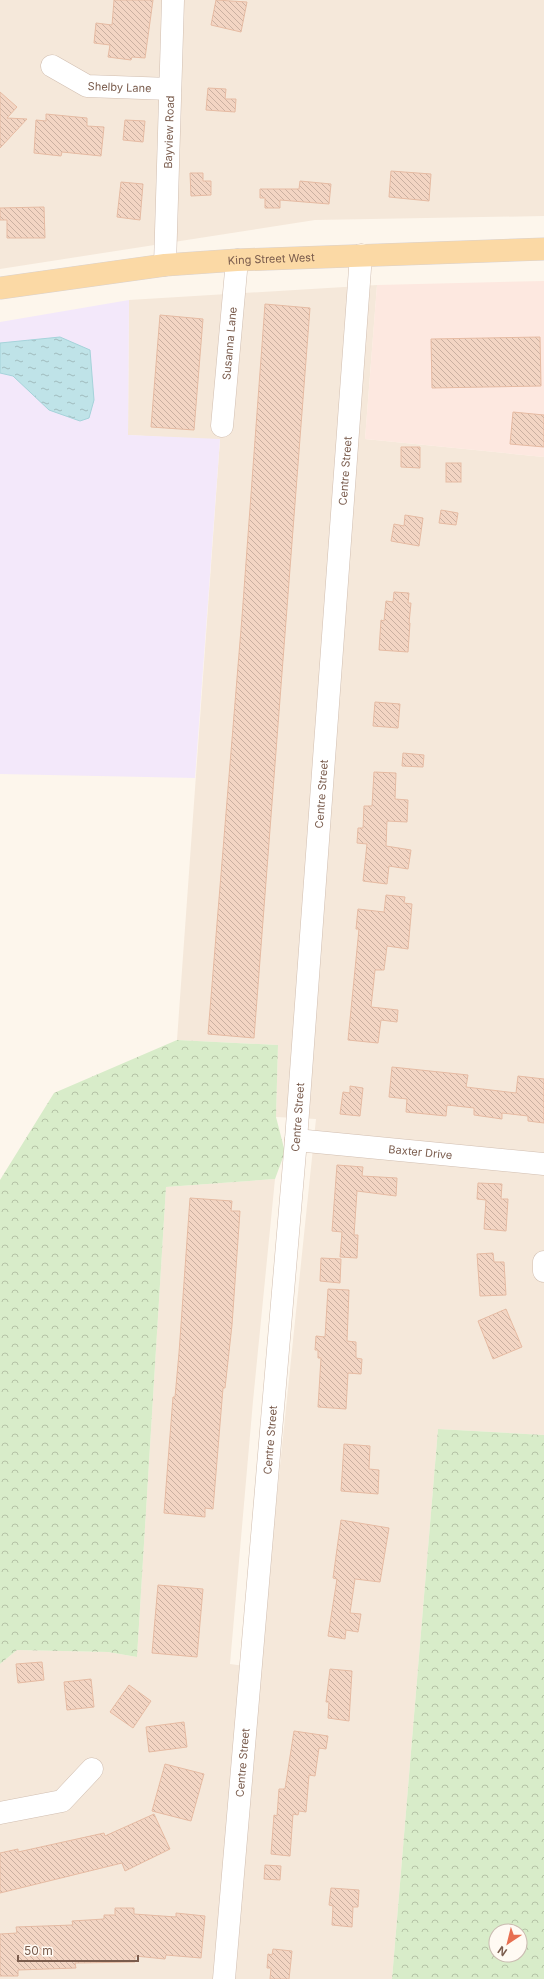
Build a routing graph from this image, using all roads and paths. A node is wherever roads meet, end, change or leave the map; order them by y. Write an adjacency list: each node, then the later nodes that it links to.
1 (173, 0): 3 (street, Bayview Road)
2 (52, 66): 3 (street, Shelby Lane)
3 (170, 89): 7 (street, Bayview Road)
4 (544, 249): 5 (main road, King Street West)
5 (361, 255): 6 (main road, King Street West); 10 (street, Centre Street)
6 (237, 260): 7 (main road, King Street West); 9 (street, Susanna Lane)
7 (165, 265): 8 (main road, King Street West)
8 (0, 288)
9 (222, 426)
10 (296, 1140): 11 (street, Baxter Drive); 16 (street, Centre Street)
11 (544, 1164)
12 (544, 1262): 13 (street)
13 (544, 1271)
14 (92, 1769): 15 (street)
15 (0, 1813)
16 (224, 1979)

